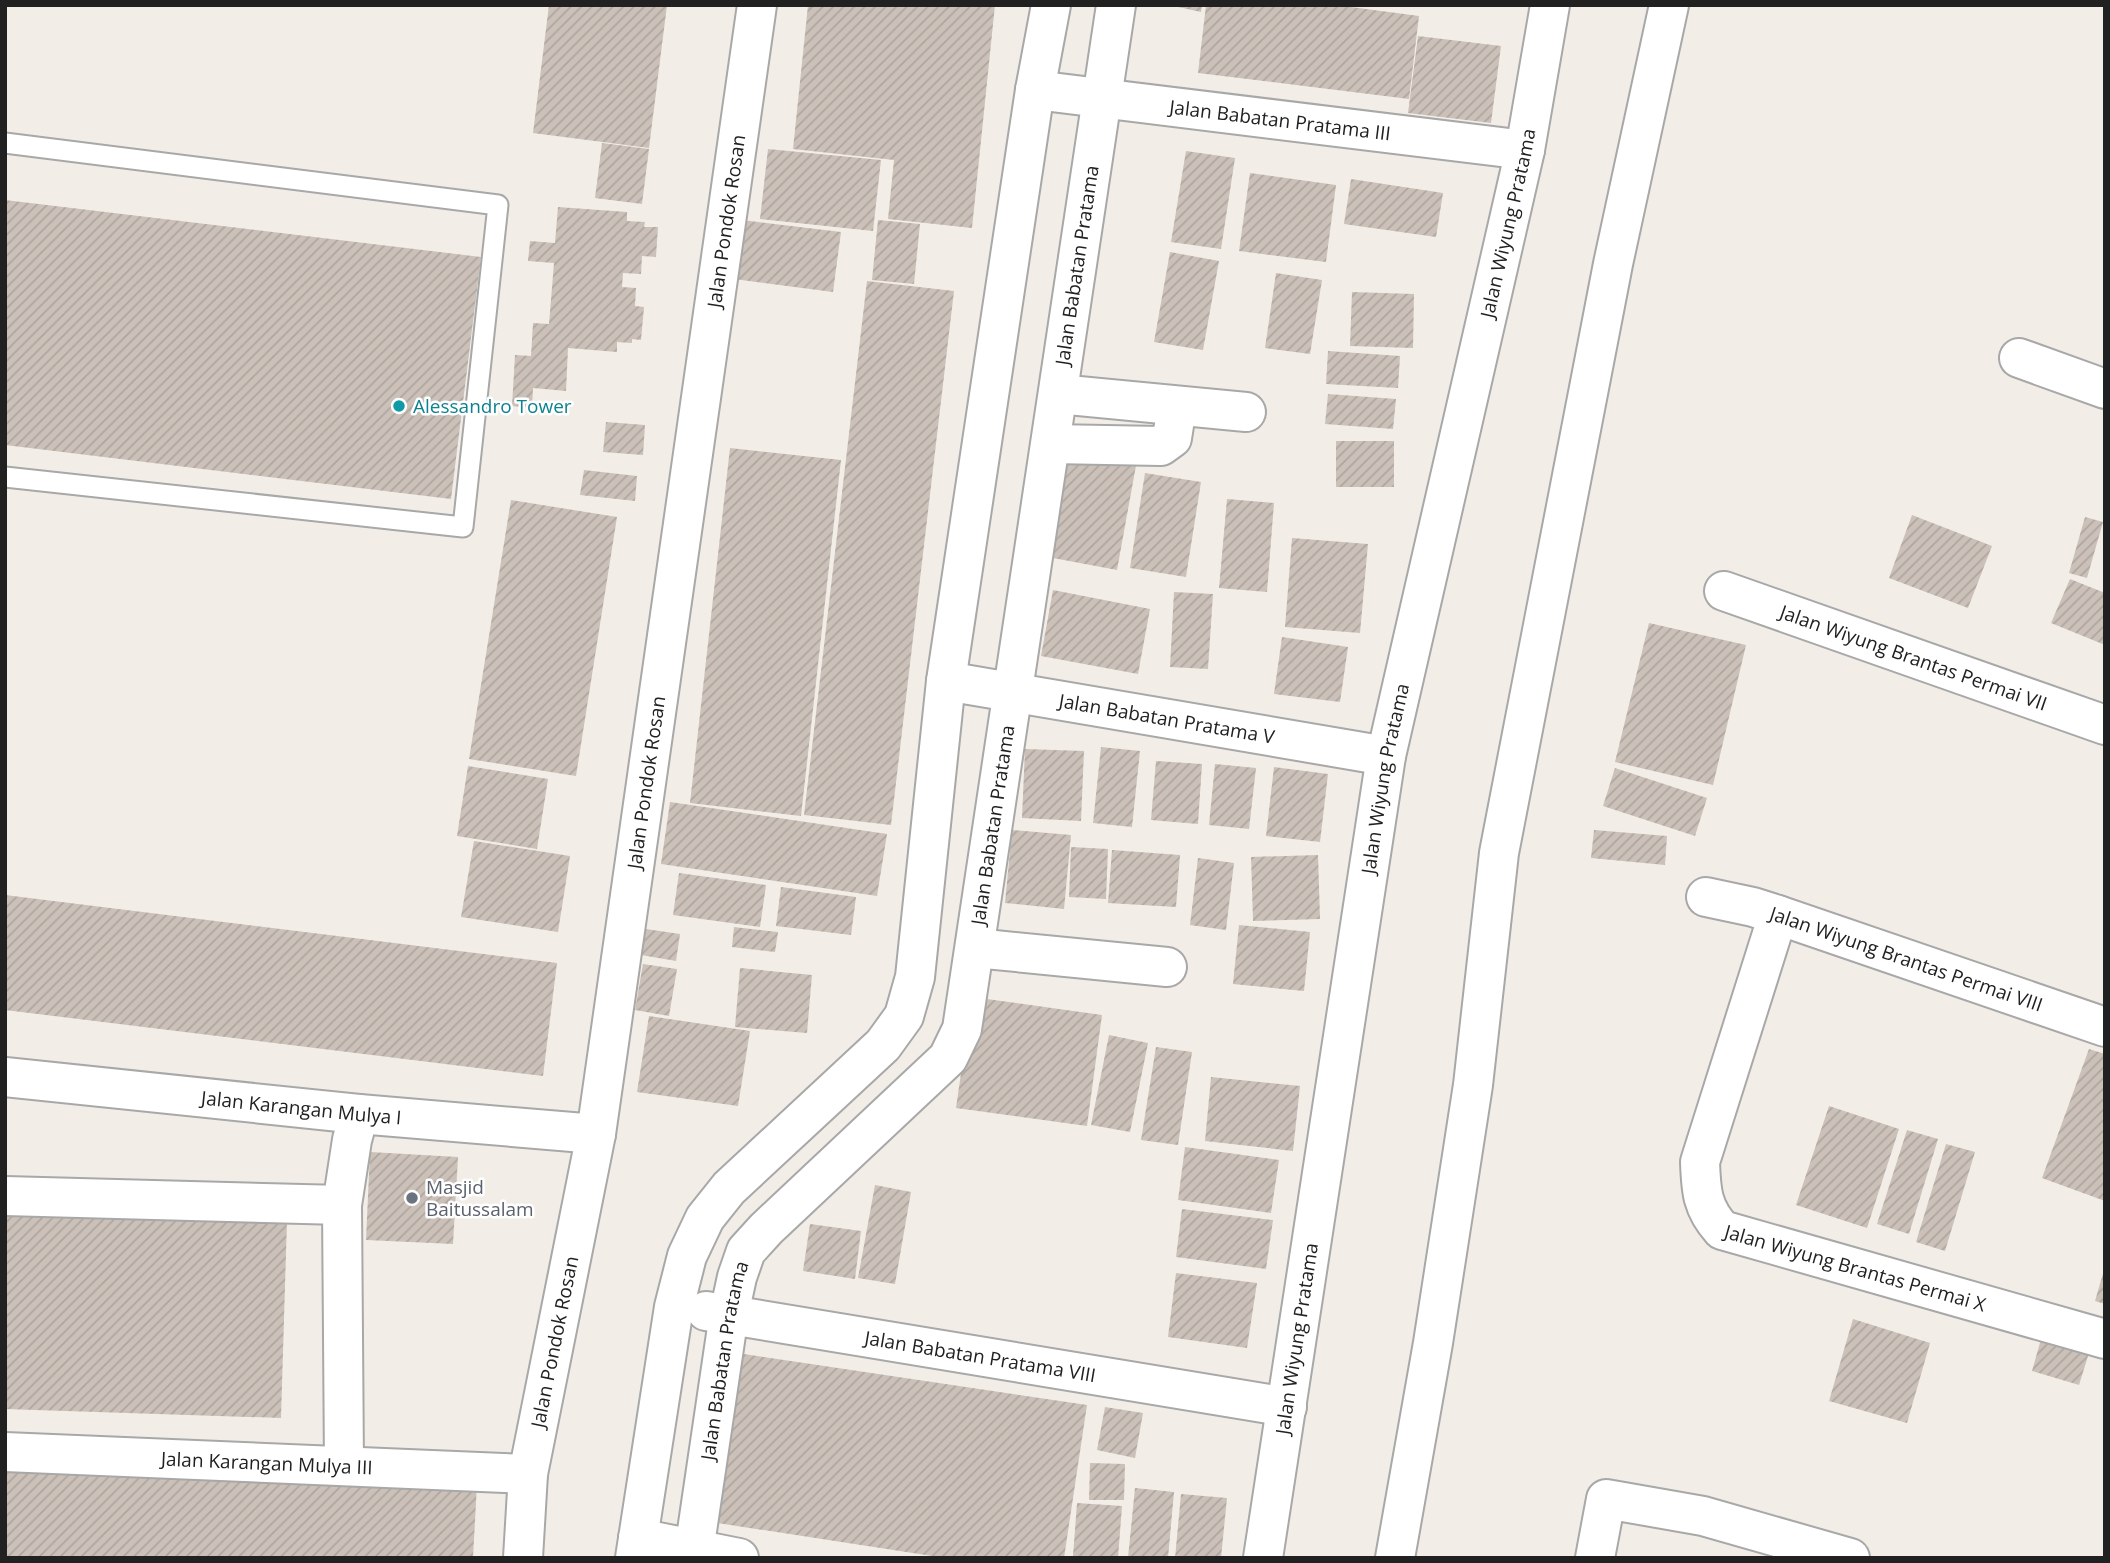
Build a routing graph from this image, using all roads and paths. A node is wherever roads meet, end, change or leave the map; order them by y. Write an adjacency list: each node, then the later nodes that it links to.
1 (757, 5): 29 (street, Jalan Pondok Rosan)
2 (1051, 5): 6 (street)
3 (1116, 5): 7 (street, Jalan Babatan Pratama)
4 (1550, 5): 9 (street, Jalan Wiyung Pratama)
5 (1669, 5): 44 (street)
6 (1035, 90): 7 (street, Jalan Babatan Pratama III); 18 (street)
7 (1102, 99): 9 (street, Jalan Babatan Pratama III); 12 (street, Jalan Babatan Pratama)
8 (5, 143): 16 (lane)
9 (1525, 150): 21 (street, Jalan Wiyung Pratama)
10 (2019, 358): 11 (street)
11 (2105, 389)
12 (1058, 394): 13 (street); 15 (street, Jalan Babatan Pratama)
13 (1177, 406): 14 (street); 15 (street)
14 (1246, 412)
15 (1051, 443): 19 (street, Jalan Babatan Pratama)
16 (5, 477)
17 (1724, 591): 20 (street, Jalan Wiyung Brantas Permai VII)
18 (946, 681): 19 (street, Jalan Babatan Pratama V); 32 (street)
19 (1013, 692): 21 (street, Jalan Babatan Pratama V); 24 (street, Jalan Babatan Pratama)
20 (2105, 725)
21 (1386, 756): 35 (street, Jalan Wiyung Pratama)
22 (1706, 897): 23 (street, Jalan Wiyung Brantas Permai VIII)
23 (1778, 915): 26 (street, Jalan Wiyung Brantas Permai VIII); 34 (street, Jalan Wiyung Brantas Permai X)
24 (975, 948): 25 (street); 33 (street, Jalan Babatan Pratama)
25 (1167, 967)
26 (2105, 1027)
27 (5, 1077): 28 (street, Jalan Karangan Mulya I)
28 (359, 1114): 29 (street, Jalan Karangan Mulya I); 31 (street)
29 (596, 1134): 38 (street, Jalan Pondok Rosan)
30 (5, 1196): 31 (street)
31 (342, 1205): 37 (street)
32 (674, 1307): 33 (street, Jalan Babatan Pratama VIII); 39 (street)
33 (729, 1314): 35 (street, Jalan Babatan Pratama VIII); 40 (street, Jalan Babatan Pratama)
34 (2105, 1339)
35 (1287, 1407): 43 (street, Jalan Wiyung Pratama)
36 (5, 1452): 37 (street, Jalan Karangan Mulya III)
37 (344, 1466): 38 (street, Jalan Karangan Mulya III)
38 (528, 1474): 41 (street, Jalan Pondok Rosan)
39 (636, 1548): 40 (street)
40 (694, 1554): 42 (street)
41 (523, 1558)
42 (739, 1558)
43 (1263, 1558)
44 (1395, 1558)
45 (1595, 1558): 46 (street)
46 (1850, 1558)

